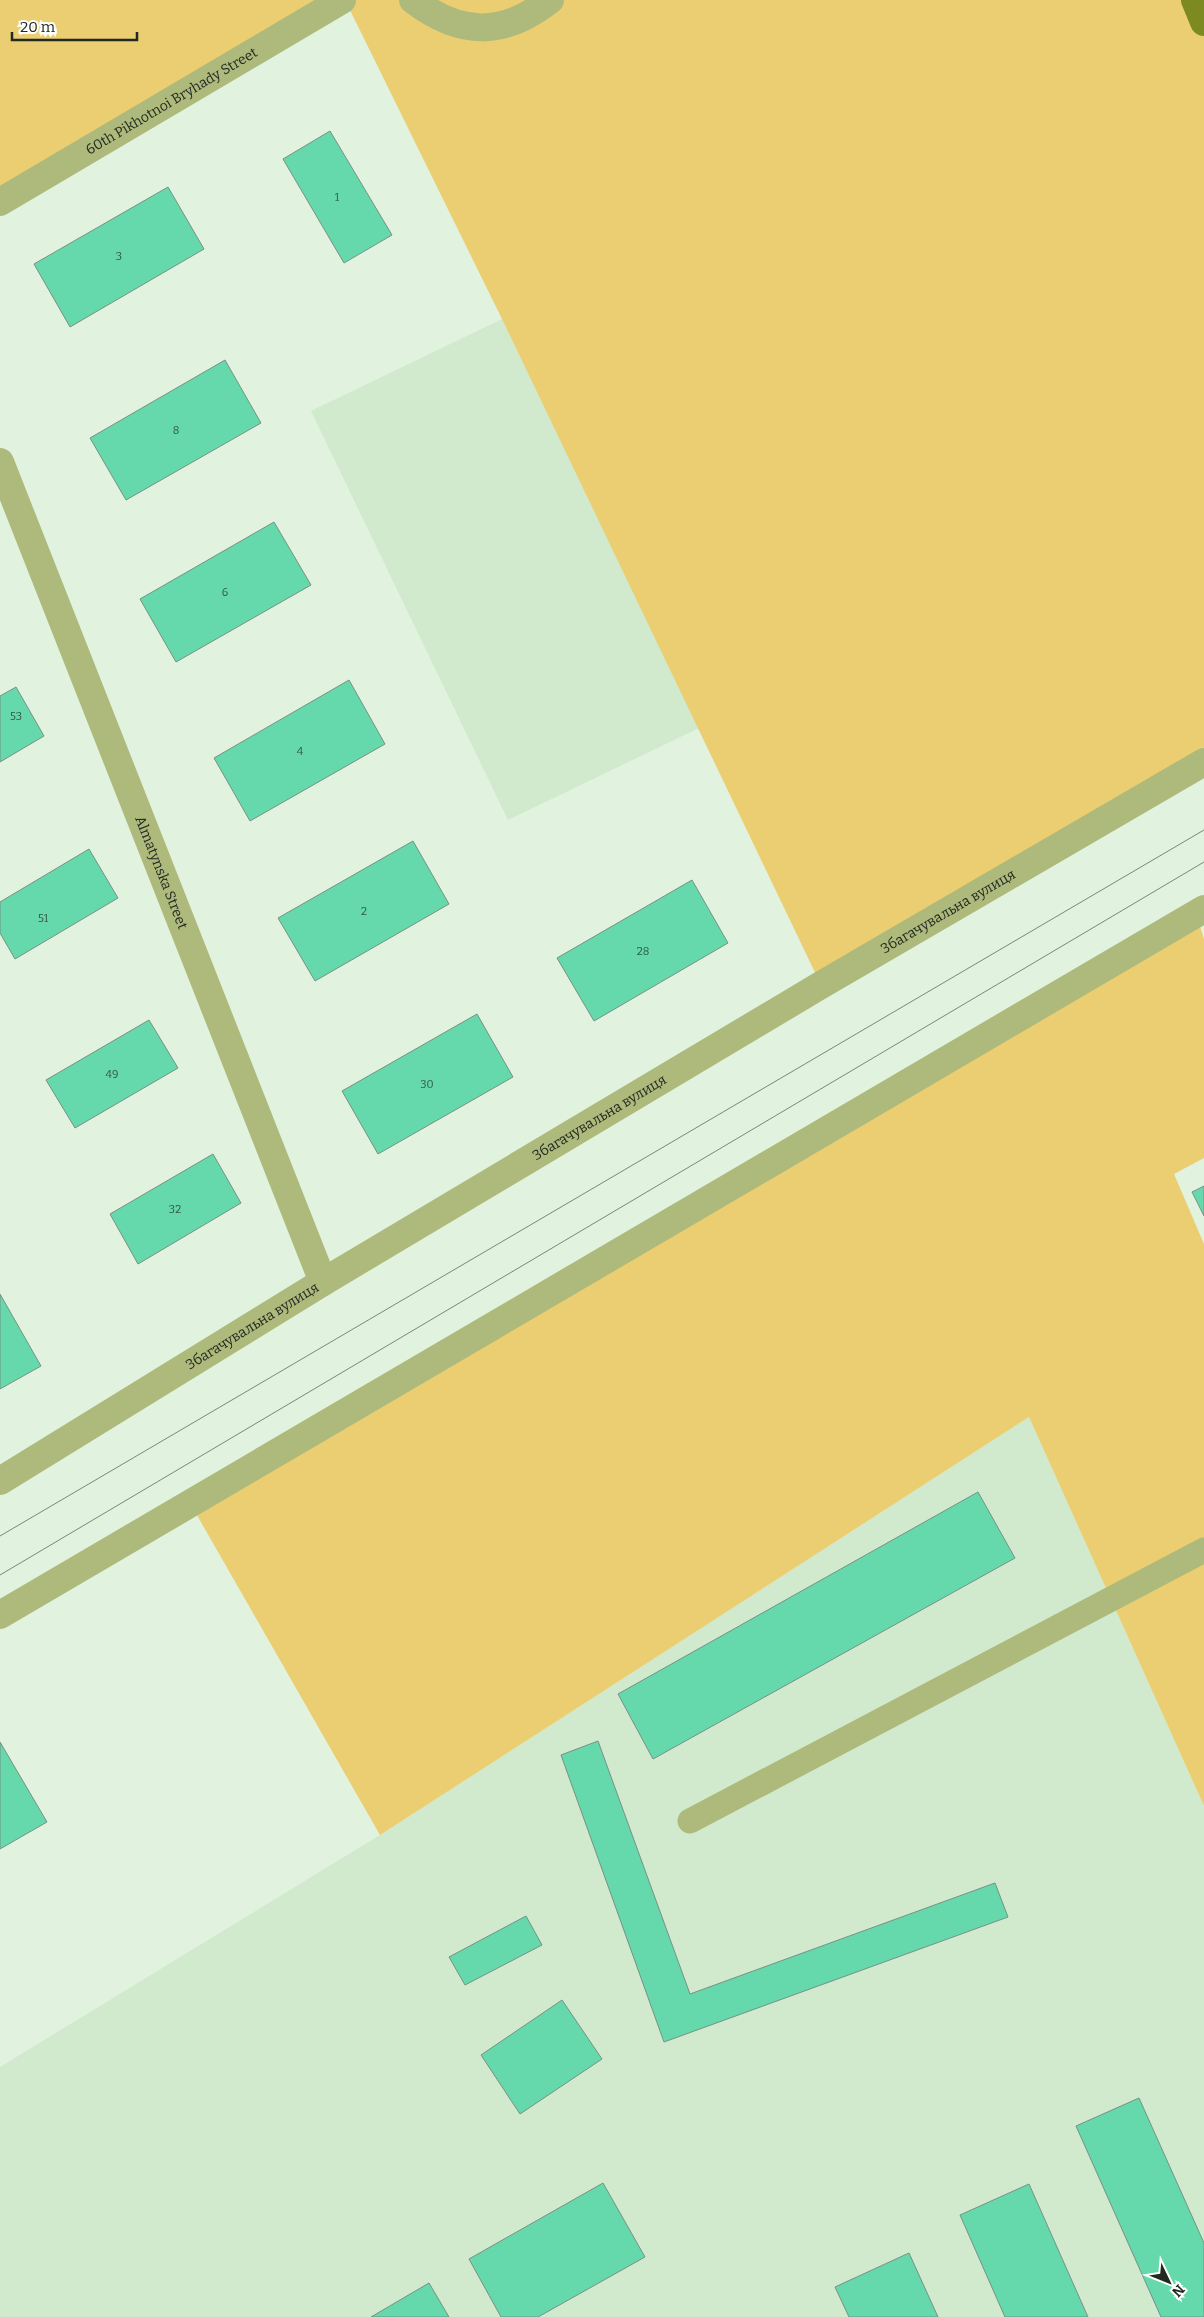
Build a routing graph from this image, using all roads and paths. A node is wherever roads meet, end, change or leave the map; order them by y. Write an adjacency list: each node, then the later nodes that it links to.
1 (342, 0): 6 (street, 60th Pikhotnoi Bryhady Street)
2 (413, 0): 3 (street)
3 (550, 0)
4 (1195, 0): 5 (main road)
5 (1204, 22)
6 (0, 202)
7 (0, 462): 10 (street, Almatynska Street)
8 (1204, 762): 10 (street, Збагачувальна вулиця)
9 (1204, 909): 13 (street)
10 (322, 1282): 11 (street, Збагачувальна вулиця)
11 (0, 1481)
12 (1204, 1550): 14 (lane)
13 (0, 1615)
14 (690, 1821)

